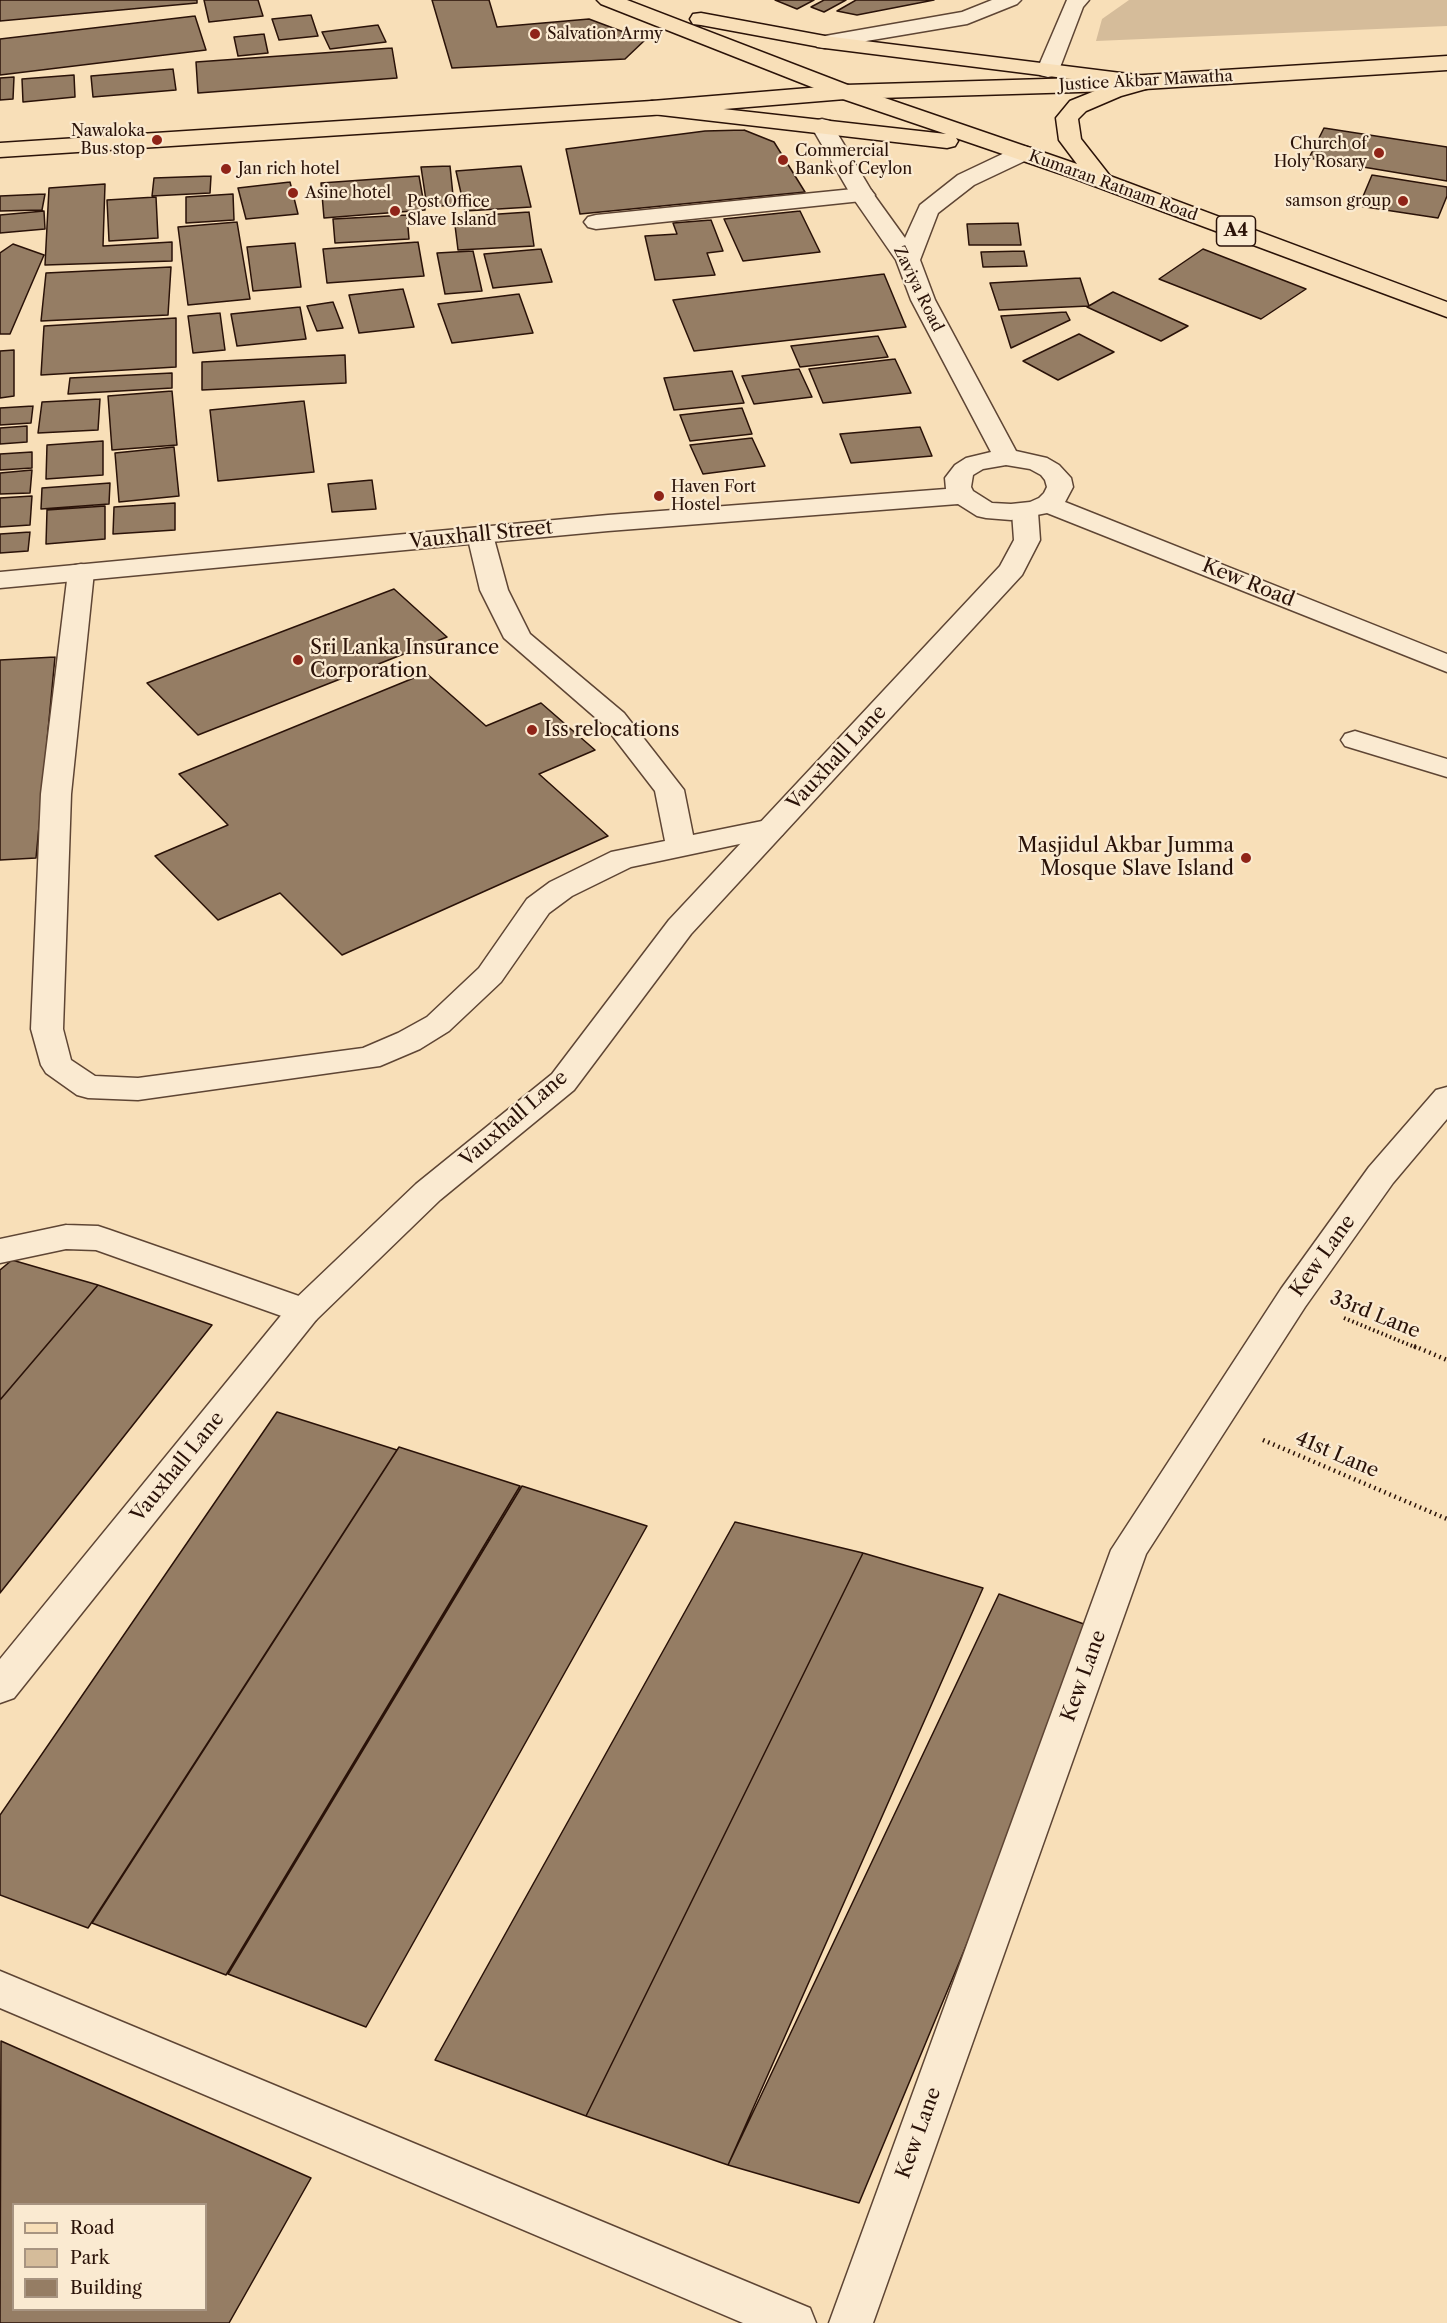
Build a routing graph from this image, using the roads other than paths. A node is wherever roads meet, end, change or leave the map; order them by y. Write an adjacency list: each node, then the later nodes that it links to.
1 (608, 0): 9 (main road, A4)
2 (615, 0): 5 (main road)
3 (1010, 0): 5 (street)
4 (1077, 0): 7 (street)
5 (825, 42): 7 (main road)
6 (1447, 63): 8 (main road, Justice Akbar Mawatha)
7 (1048, 70): 8 (main road)
8 (1145, 82): 9 (main road, Justice Akbar Mawatha); 14 (main road)
9 (845, 92): 10 (main road, Justice Akbar Mawatha); 13 (main road, Kumaran Ratnam Road / A4)
10 (652, 108): 11 (main road); 12 (main road)
11 (822, 126): 13 (main road); 15 (street, Zaviya Road)
12 (0, 150)
13 (1015, 150): 14 (main road, Kumaran Ratnam Road / A4); 17 (street)
14 (1102, 181): 18 (main road, Kumaran Ratnam Road / A4)
15 (863, 195): 16 (street); 17 (street, Zaviya Road)
16 (596, 222)
17 (908, 260): 19 (street, Zaviya Road)
18 (1447, 310)
19 (1006, 457): 20 (street); 21 (street)
20 (963, 496): 21 (street, Kew Road); 22 (street, Vauxhall Street)
21 (1037, 508): 25 (street, Kew Road); 28 (street, Vauxhall Lane)
22 (480, 536): 23 (street, Vauxhall Street); 29 (street)
23 (81, 572): 24 (street, Vauxhall Street); 29 (street)
24 (0, 579)
25 (1447, 664)
26 (1355, 740): 27 (street)
27 (1447, 768)
28 (772, 828): 29 (street); 32 (street, Vauxhall Lane)
29 (681, 847)
30 (1447, 1098): 36 (street, Kew Lane)
31 (0, 1251): 32 (street)
32 (304, 1311): 33 (street, Vauxhall Lane)
33 (0, 1686)
34 (0, 1989): 35 (street)
35 (794, 2323)
36 (851, 2323)

